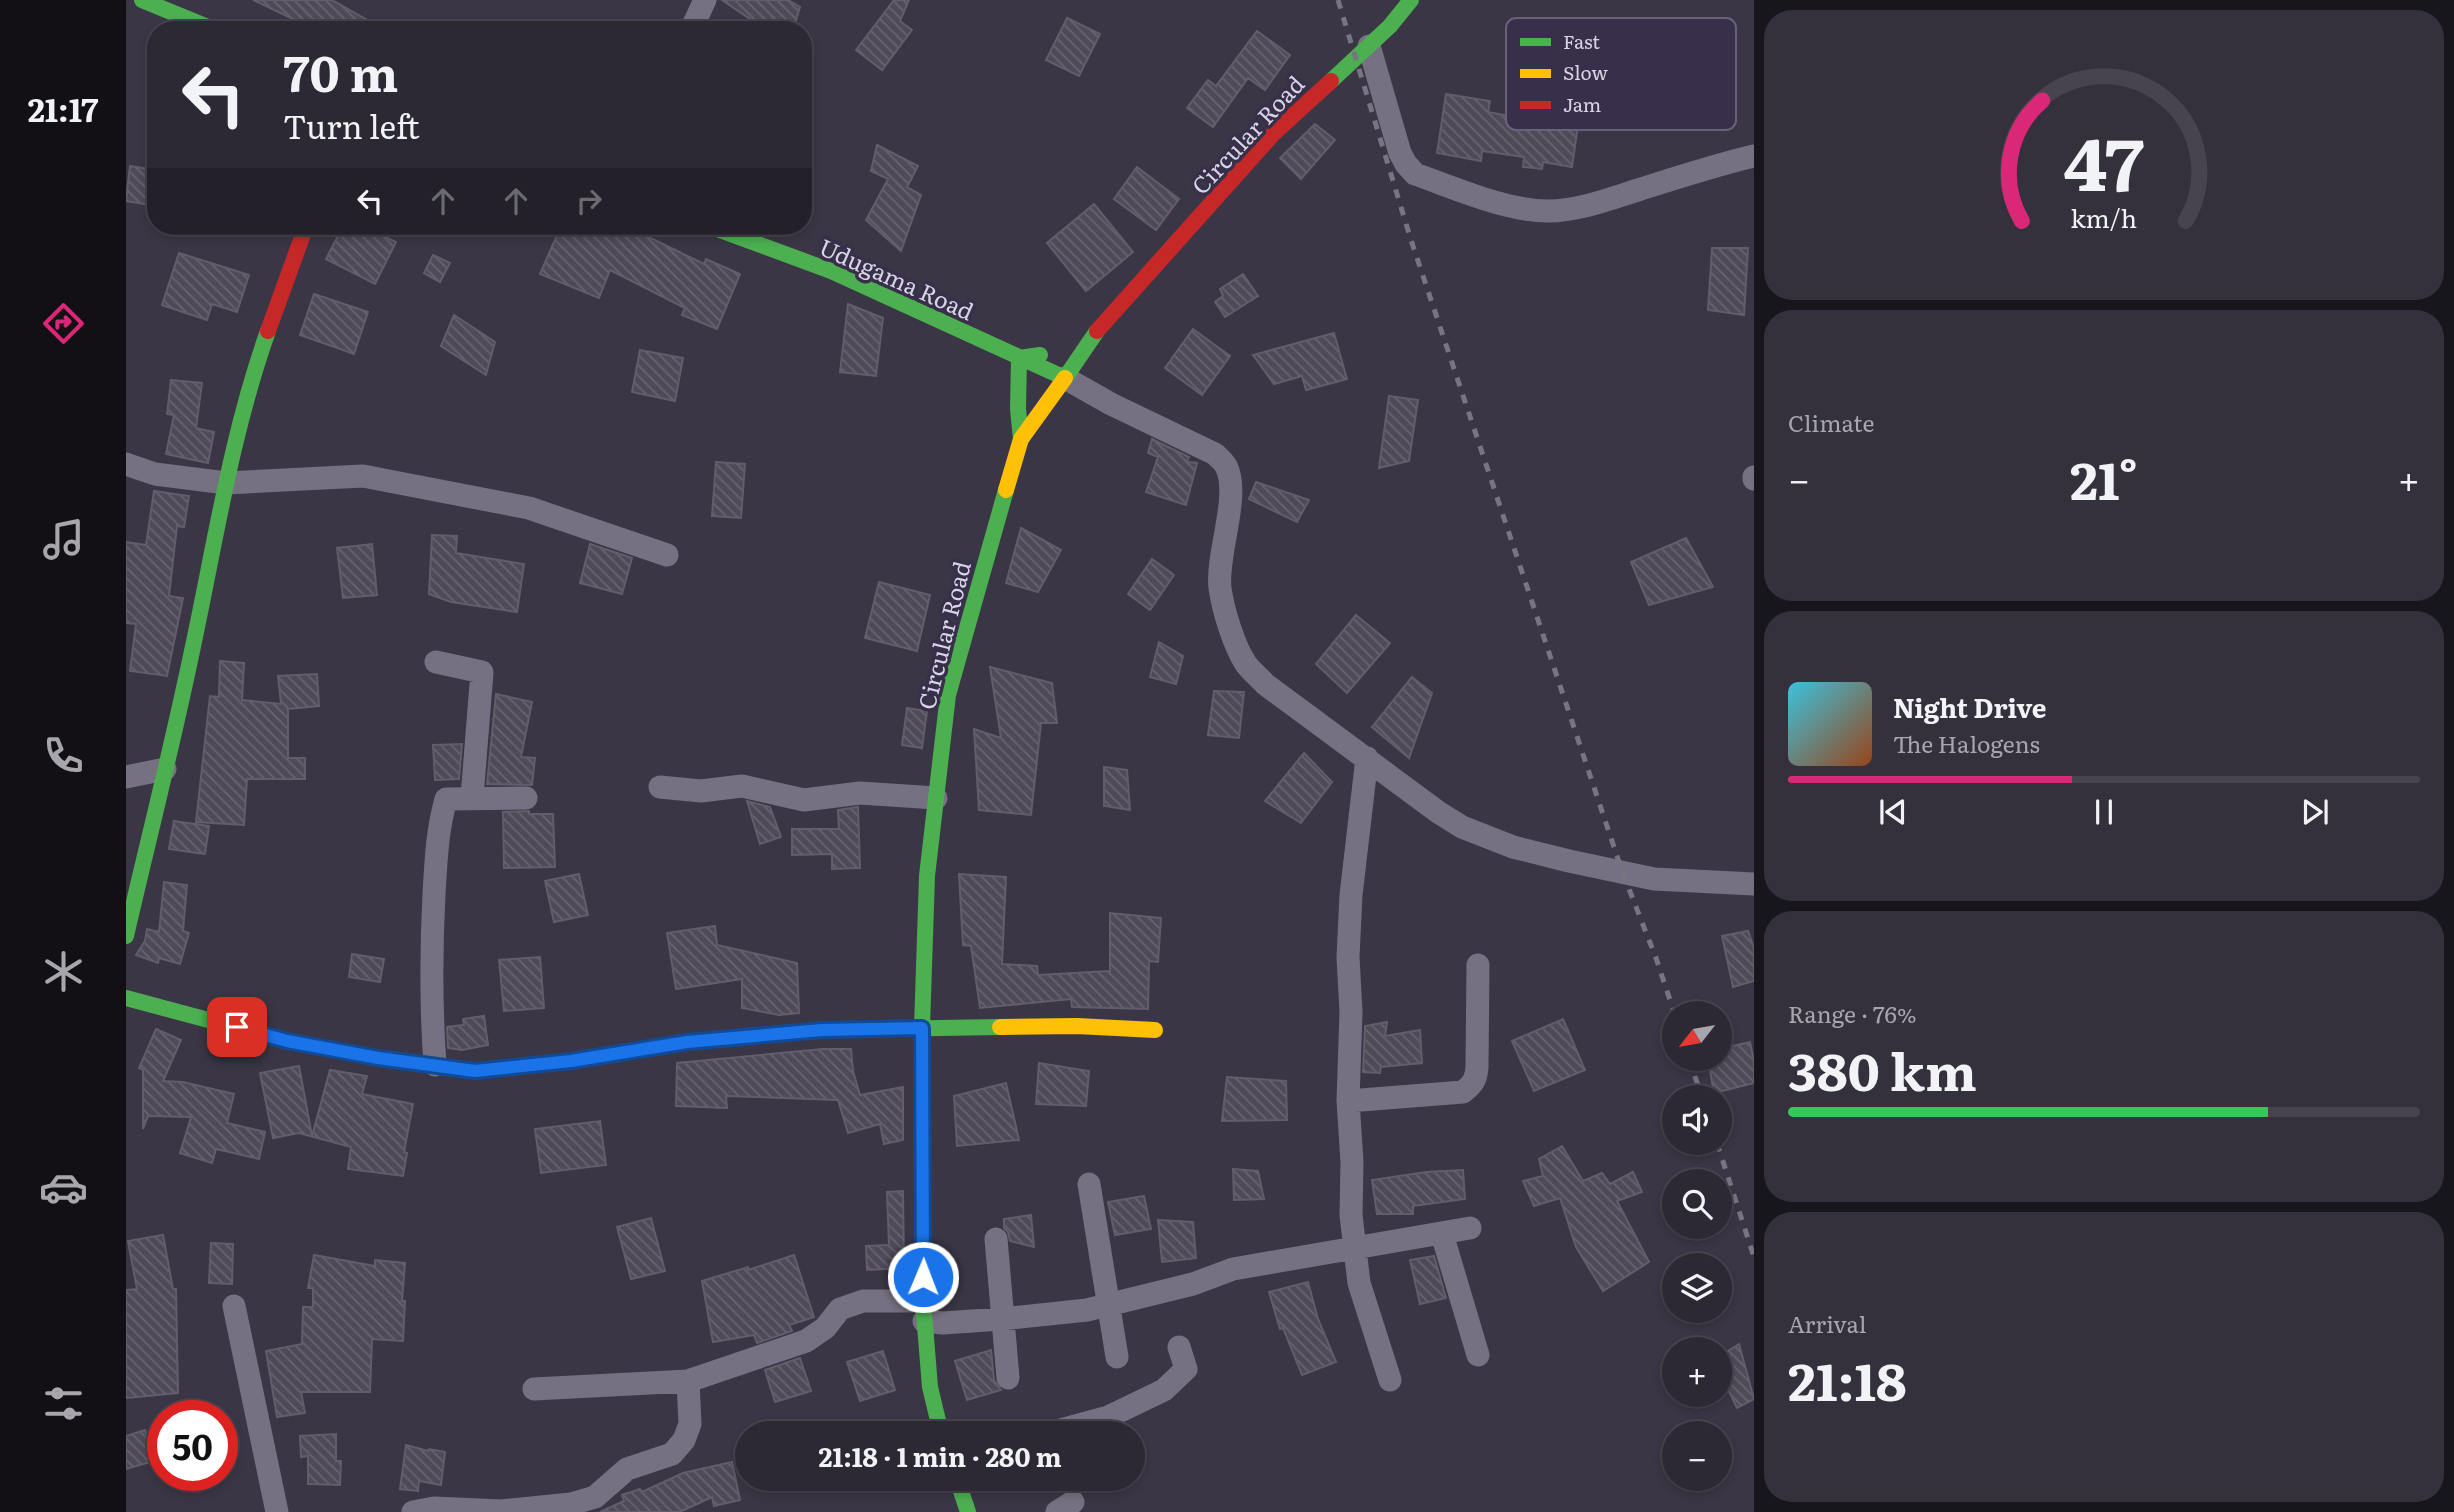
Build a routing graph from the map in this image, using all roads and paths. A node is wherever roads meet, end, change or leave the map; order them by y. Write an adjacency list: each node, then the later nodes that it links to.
1 (142, 0): 4 (main road)
2 (705, 0): 6 (street)
3 (1411, 0): 7 (main road, Circular Road)
4 (166, 5): 5 (main road)
5 (197, 21)
6 (695, 21)
7 (1369, 46): 8 (street); 11 (main road, Circular Road)
8 (1754, 156)
9 (303, 235): 16 (main road)
10 (733, 235): 12 (main road, Udugama Road)
11 (1098, 329): 12 (main road); 13 (main road, Circular Road)
12 (1019, 358): 13 (main road, Udugama Road); 14 (main road)
13 (1065, 378): 14 (main road, Circular Road); 19 (street)
14 (1021, 439): 25 (main road, Circular Road)
15 (126, 464): 16 (street)
16 (226, 482): 17 (street); 20 (main road)
17 (667, 555)
18 (436, 662): 23 (street)
19 (1367, 758): 26 (street); 33 (street)
20 (165, 769): 21 (street); 27 (main road)
21 (126, 777)
22 (660, 787): 25 (street)
23 (472, 797): 24 (street); 32 (street)
24 (526, 798)
25 (936, 798): 30 (main road, Circular Road)
26 (1754, 884)
27 (126, 936)
28 (1478, 965): 33 (street)
29 (126, 999): 32 (main road)
30 (922, 1028): 31 (main road); 32 (main road); 41 (main road, Circular Road)
31 (1155, 1030)
32 (435, 1065)
33 (1348, 1101): 38 (street)
34 (1089, 1184): 40 (street)
35 (1470, 1228): 36 (street)
36 (1444, 1238): 38 (street); 44 (street)
37 (996, 1239): 42 (street)
38 (1355, 1249): 40 (street); 47 (street)
39 (234, 1306): 54 (street)
40 (1109, 1306): 42 (street); 45 (street)
41 (923, 1311): 42 (street); 48 (street); 50 (main road, Circular Road)
42 (1002, 1319): 46 (street)
43 (1179, 1348): 51 (street)
44 (1478, 1354)
45 (1117, 1357)
46 (1007, 1378)
47 (1390, 1380)
48 (688, 1381): 49 (street); 53 (street)
49 (534, 1388)
50 (937, 1421)
51 (1093, 1421)
52 (961, 1491): 55 (main road)
53 (428, 1511)
54 (277, 1512)
55 (968, 1512)

